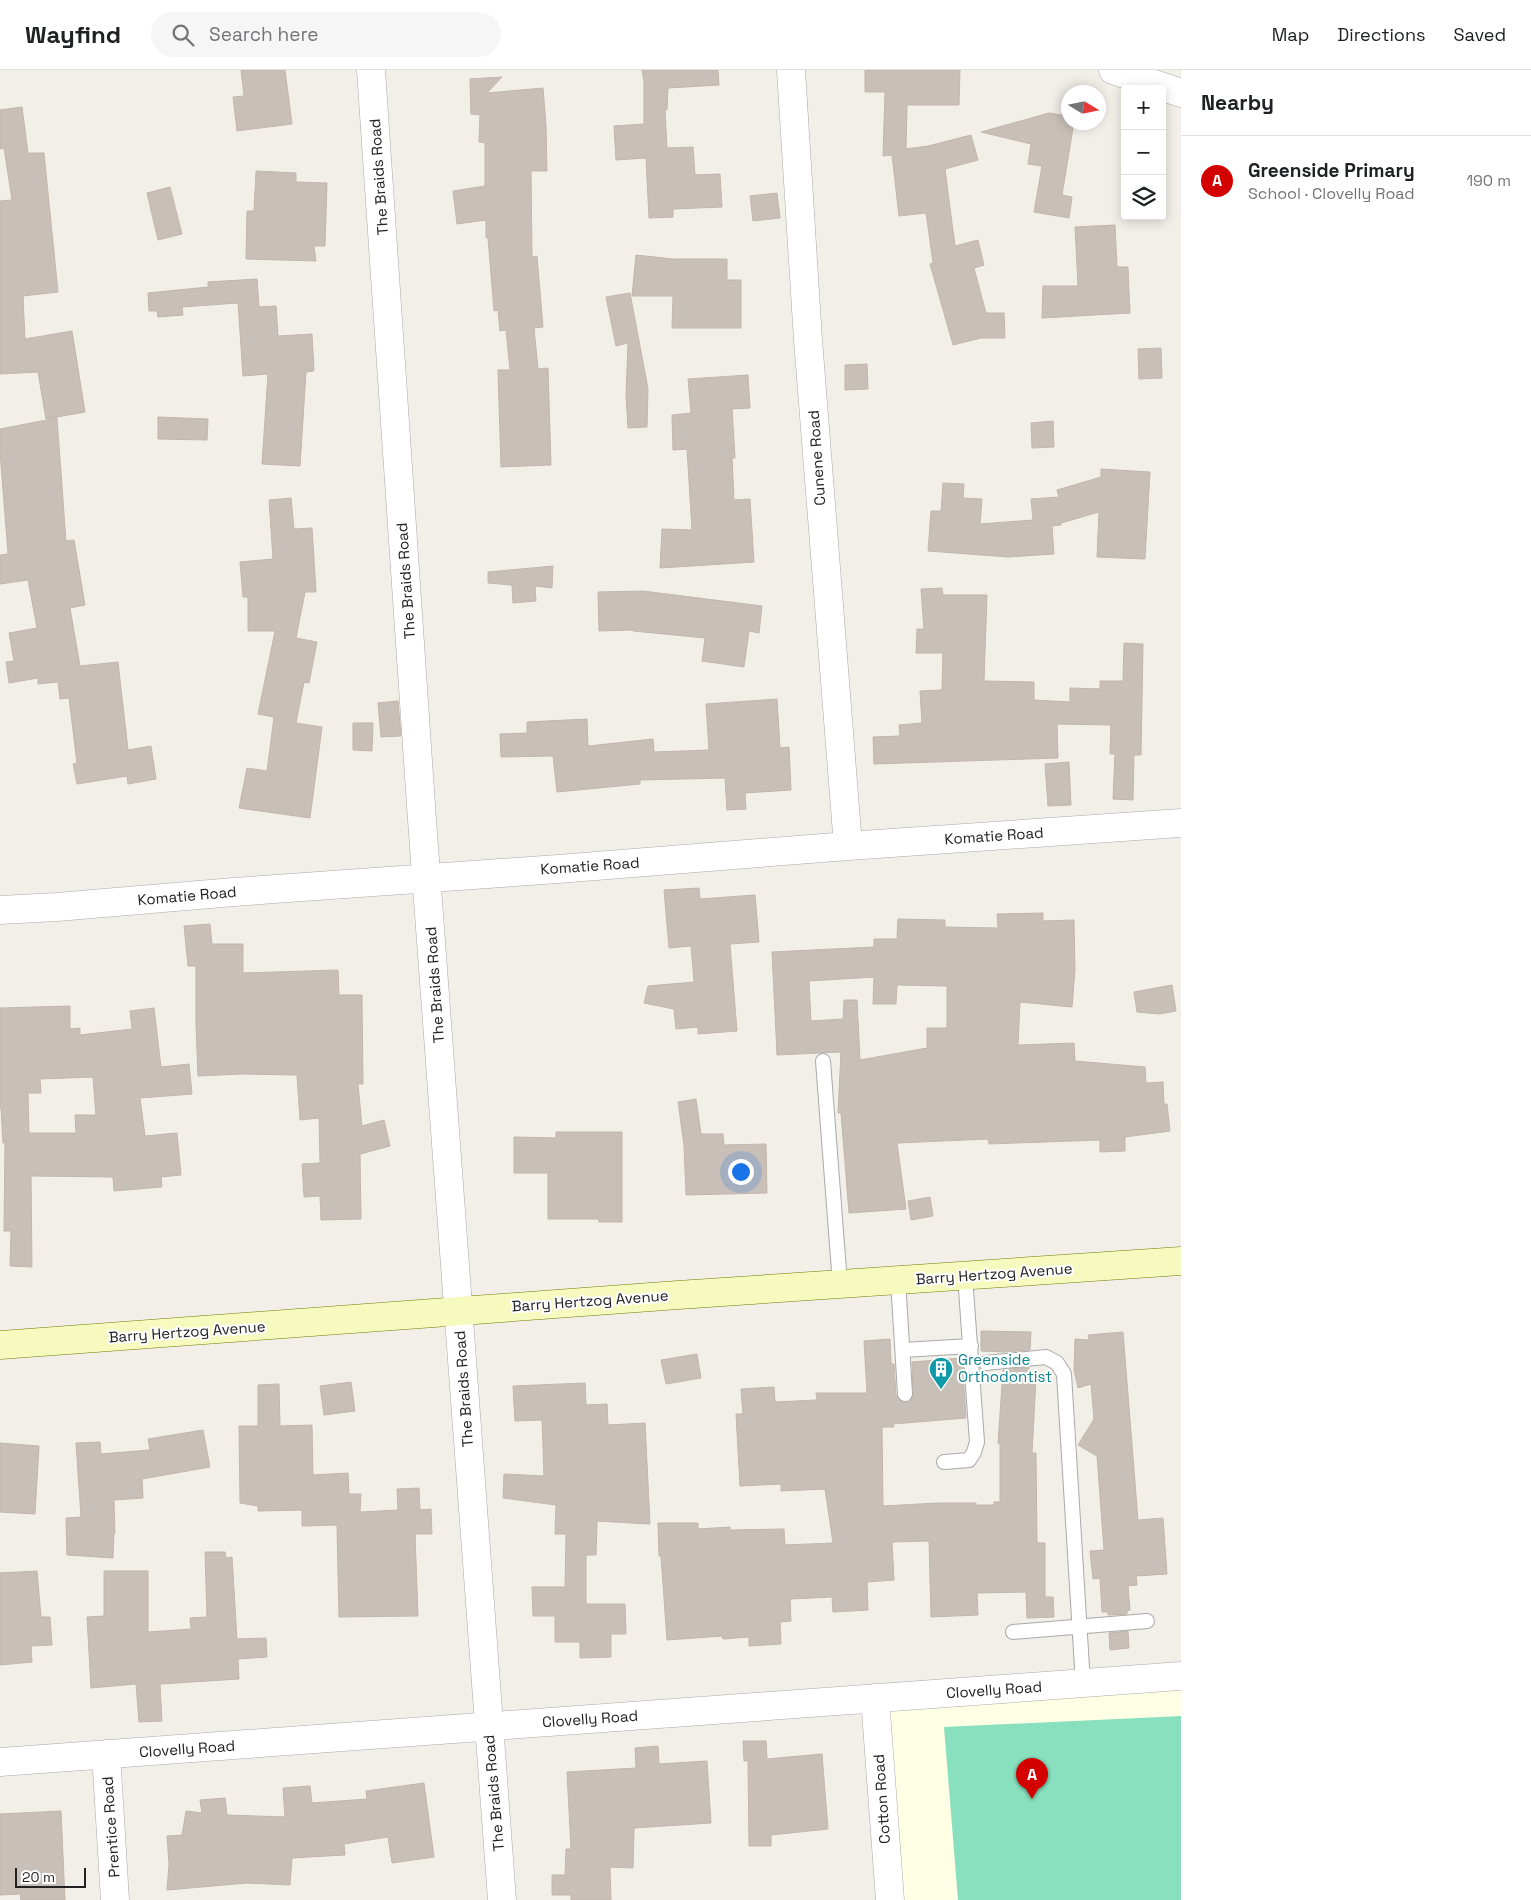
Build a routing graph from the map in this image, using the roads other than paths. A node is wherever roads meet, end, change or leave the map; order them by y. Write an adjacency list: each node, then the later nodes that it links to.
1 (371, 70): 7 (street, The Braids Road)
2 (791, 70): 6 (street, Cunene Road)
3 (1113, 70): 4 (street)
4 (1181, 93)
5 (1181, 823): 6 (street, Komatie Road)
6 (848, 846): 7 (street, Komatie Road)
7 (427, 878): 8 (street, Komatie Road); 14 (street, The Braids Road)
8 (0, 910)
9 (823, 1061): 13 (lane)
10 (1181, 1261): 11 (main road, Barry Hertzog Avenue)
11 (965, 1276): 12 (main road, Barry Hertzog Avenue); 16 (lane)
12 (898, 1280): 13 (main road, Barry Hertzog Avenue); 17 (lane)
13 (840, 1284): 14 (main road, Barry Hertzog Avenue)
14 (459, 1310): 15 (main road, Barry Hertzog Avenue); 27 (street, The Braids Road)
15 (0, 1345)
16 (971, 1346): 17 (lane); 20 (lane)
17 (903, 1350): 19 (lane)
18 (986, 1363): 22 (lane)
19 (905, 1394)
20 (944, 1462)
21 (1147, 1620): 22 (lane)
22 (1080, 1626): 23 (lane); 25 (lane)
23 (1013, 1632)
24 (1181, 1676): 25 (street, Clovelly Road)
25 (1083, 1684): 26 (street, Clovelly Road)
26 (875, 1698): 27 (street, Clovelly Road); 32 (street, Cotton Road)
27 (488, 1727): 28 (street, Clovelly Road); 31 (street, The Braids Road)
28 (106, 1754): 29 (street, Clovelly Road); 30 (street, Prentice Road)
29 (0, 1762)
30 (115, 1900)
31 (502, 1900)
32 (890, 1900)

